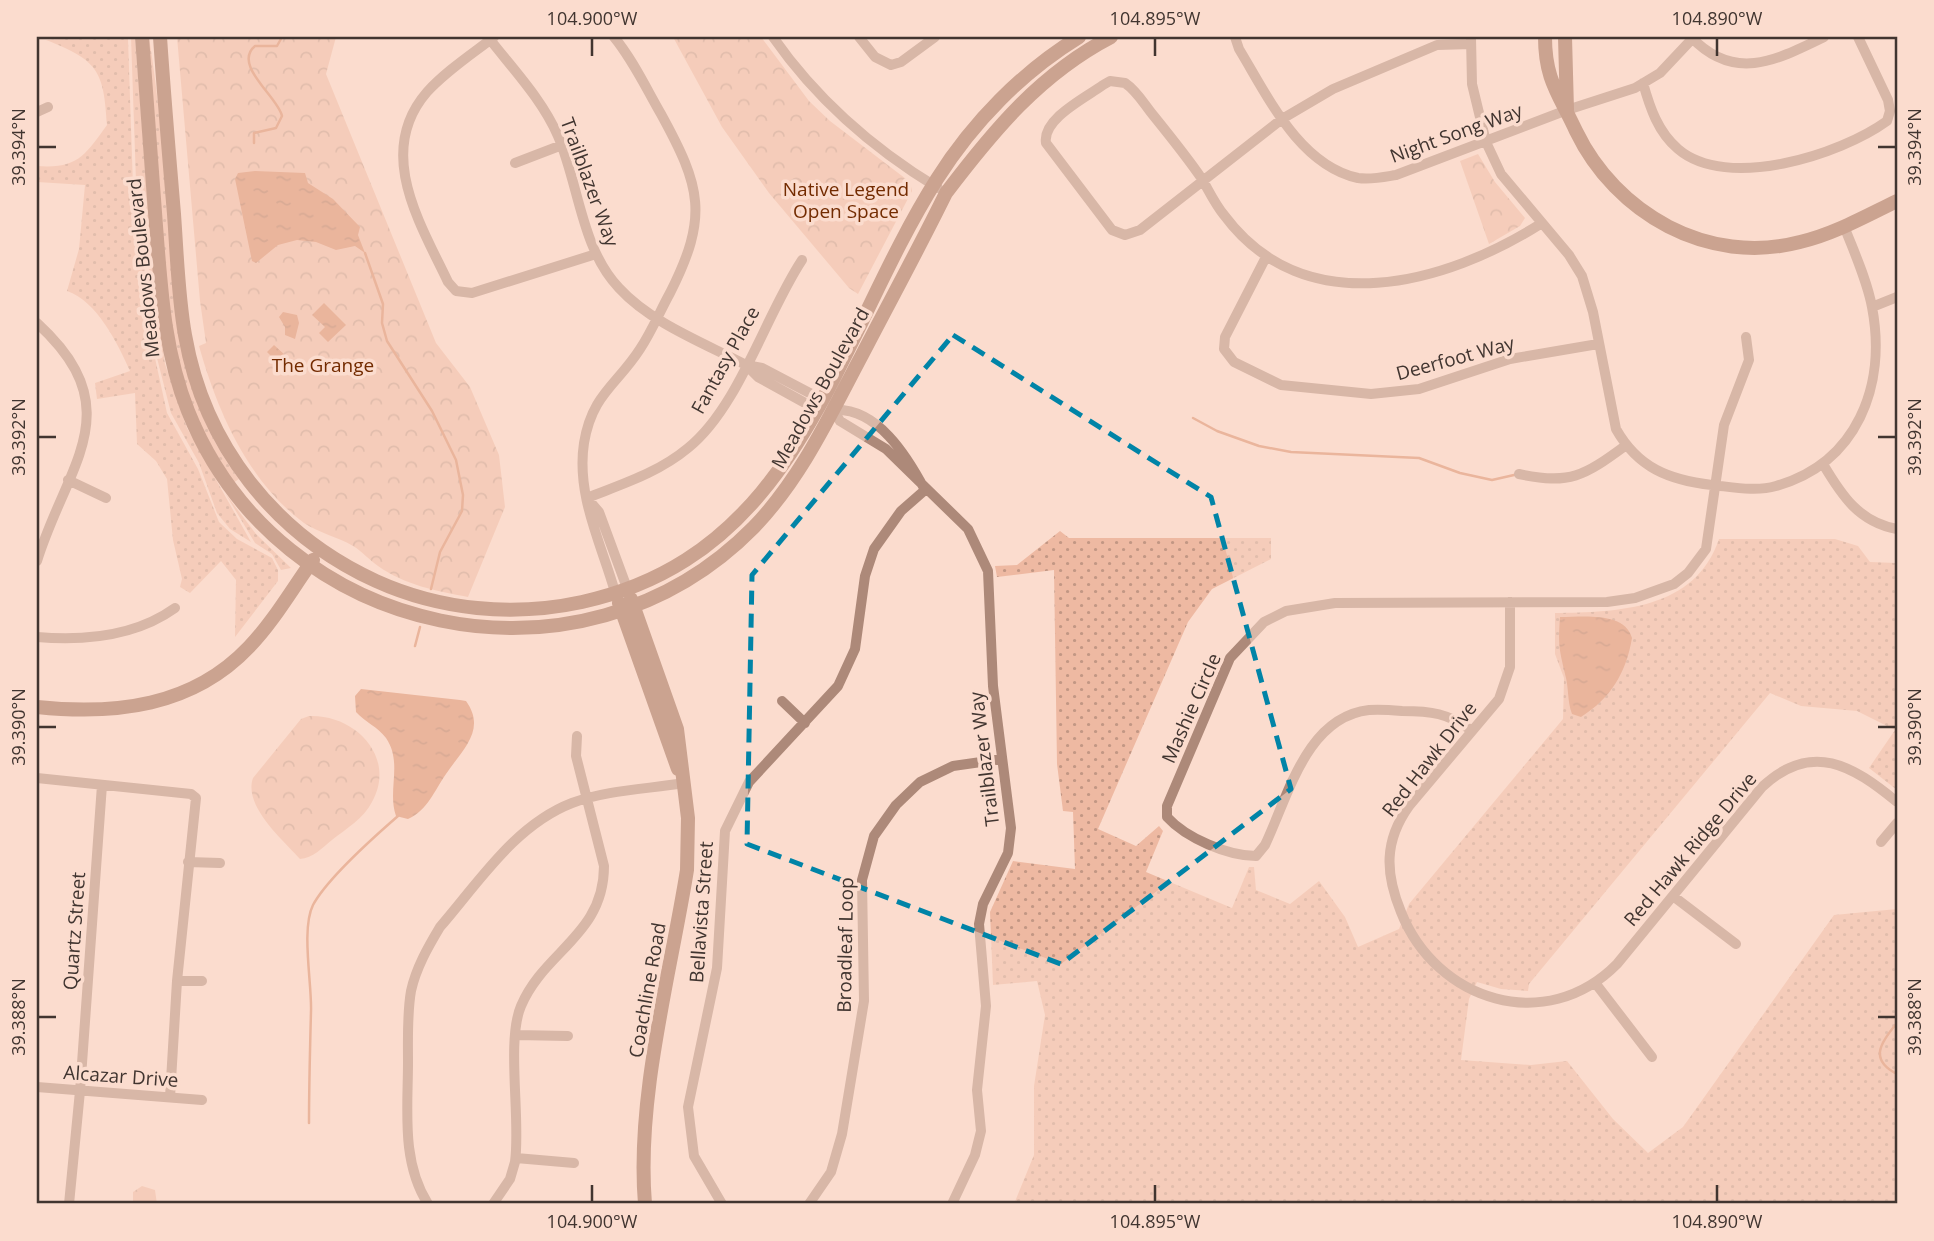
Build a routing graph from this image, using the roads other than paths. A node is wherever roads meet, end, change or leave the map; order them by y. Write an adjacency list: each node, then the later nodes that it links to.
1 (142, 37): 55 (main road, Meadows Boulevard)
2 (160, 37): 53 (main road, Meadows Boulevard)
3 (614, 37): 35 (street)
4 (773, 37): 26 (street)
5 (859, 37): 6 (street)
6 (934, 37)
7 (1079, 37): 26 (main road, Meadows Boulevard)
8 (1094, 37): 19 (main road)
9 (1111, 37): 19 (main road, Meadows Boulevard)
10 (1236, 37): 21 (street, Night Song Way)
11 (1545, 37): 20 (main road)
12 (1565, 37): 20 (main road)
13 (1824, 37): 16 (street)
14 (1858, 37): 18 (street)
15 (490, 38): 23 (street, Trailblazer Way); 30 (street)
16 (1691, 38): 18 (street, Night Song Way)
17 (1471, 40): 21 (street); 22 (street)
18 (1643, 83): 20 (street, Night Song Way)
19 (1040, 85): 26 (main road, Meadows Boulevard)
20 (1567, 110): 22 (street, Night Song Way); 29 (main road)
21 (1282, 119): 22 (street, Night Song Way); 25 (street)
22 (1486, 142): 28 (street)
23 (562, 145): 24 (street); 30 (street, Trailblazer Way)
24 (515, 163)
25 (1203, 181): 25 (street); 31 (street)
26 (939, 190): 37 (main road, Meadows Boulevard); 42 (main road, Meadows Boulevard)
27 (1897, 201): 29 (main road)
28 (1542, 223): 31 (street); 39 (street)
29 (1844, 226): 34 (street)
30 (596, 254): 35 (street, Trailblazer Way)
31 (1266, 257): 39 (street, Deerfoot Way)
32 (802, 260): 40 (street, Fantasy Place)
33 (1897, 297): 34 (street)
34 (1872, 307): 44 (street)
35 (657, 318): 40 (street, Trailblazer Way); 50 (street)
36 (37, 323): 46 (street)
37 (858, 329): 41 (main road, Meadows Boulevard); 42 (main road)
38 (1746, 337): 47 (street, Mashie Circle)
39 (1598, 344): 43 (street)
40 (746, 365): 41 (street, Trailblazer Way); 50 (street, Fantasy Place)
41 (818, 404): 56 (main road, Meadows Boulevard)
42 (833, 410): 48 (street, Trailblazer Way); 59 (main road, Meadows Boulevard)
43 (1625, 446): 45 (street); 47 (street)
44 (1824, 464): 47 (street); 51 (street)
45 (1519, 474)
46 (68, 481): 49 (street); 52 (street)
47 (1716, 485): 57 (street, Mashie Circle)
48 (925, 490): 63 (street, Bellavista Street); 66 (street, Trailblazer Way)
49 (106, 498)
50 (587, 498): 56 (street)
51 (1897, 529)
52 (40, 540): 54 (street)
53 (319, 551): 55 (main road); 56 (main road, Meadows Boulevard)
54 (37, 561)
55 (309, 566): 59 (main road, Meadows Boulevard); 62 (main road)
56 (621, 590): 59 (main road, Coachline Road)
57 (1510, 602): 64 (street, Red Hawk Drive); 64 (street, Mashie Circle)
58 (175, 608): 60 (street)
59 (627, 608): 68 (main road, Coachline Road)
60 (37, 637)
61 (782, 701): 63 (street)
62 (37, 707)
63 (806, 723): 94 (street, Bellavista Street)
64 (1472, 731): 80 (street, Red Hawk Drive)
65 (578, 736): 70 (street)
66 (1002, 758): 95 (street, Broadleaf Loop); 96 (street, Trailblazer Way)
67 (37, 778): 69 (street)
68 (684, 783): 70 (street); 93 (main road, Coachline Road)
69 (102, 785): 74 (street); 85 (street, Quartz Street)
70 (587, 799): 81 (street); 91 (street)
71 (1897, 802): 76 (street, Red Hawk Ridge Drive)
72 (1897, 823): 73 (street)
73 (1881, 842)
74 (188, 862): 75 (street); 78 (street)
75 (220, 863)
76 (1674, 896): 77 (street); 80 (street, Red Hawk Ridge Drive)
77 (1736, 944)
78 (177, 981): 79 (street); 86 (street)
79 (202, 981)
80 (1596, 984): 83 (street)
81 (516, 1035): 82 (street); 88 (street)
82 (568, 1036)
83 (1652, 1057)
84 (37, 1087): 85 (street, Alcazar Drive)
85 (80, 1091): 86 (street, Alcazar Drive); 90 (street, Quartz Street)
86 (170, 1097): 87 (street, Alcazar Drive)
87 (202, 1100)
88 (516, 1158): 89 (street); 92 (street)
89 (574, 1163)
90 (69, 1204)
91 (428, 1204)
92 (493, 1204)
93 (645, 1204)
94 (722, 1204)
95 (809, 1204)
96 (952, 1204)

